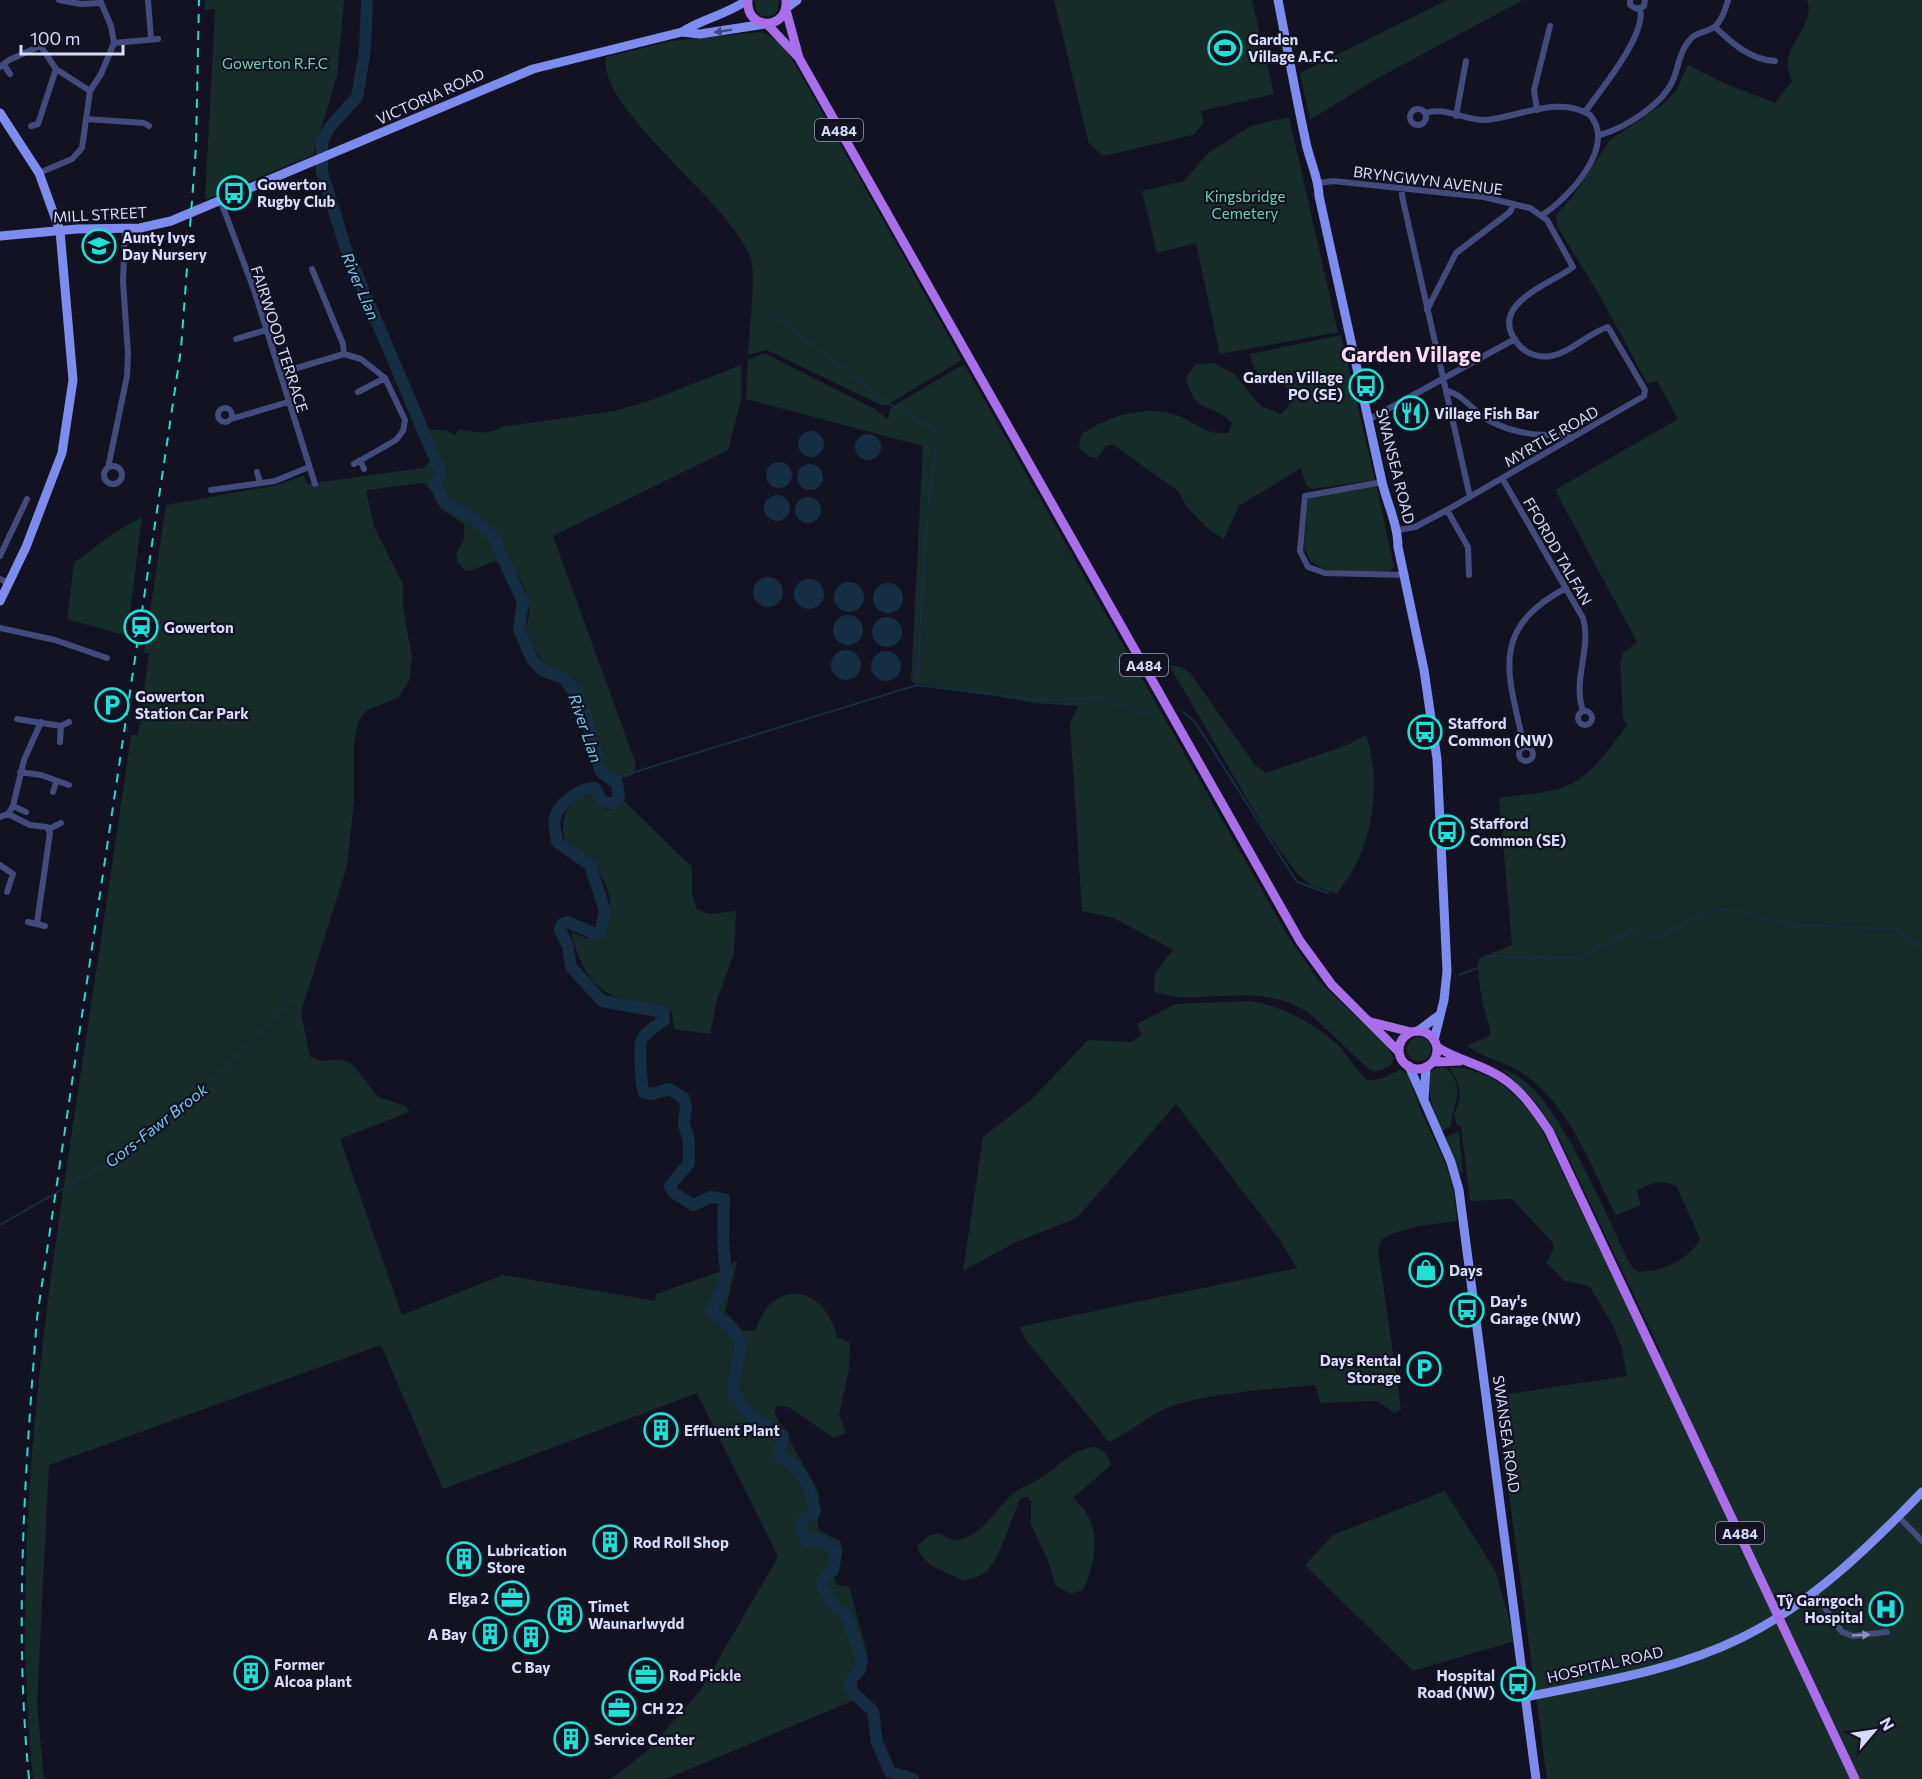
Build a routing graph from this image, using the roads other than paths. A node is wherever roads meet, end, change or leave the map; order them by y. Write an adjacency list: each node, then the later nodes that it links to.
1 (149, 0): 17 (street)
2 (748, 0): 12 (main road); 15 (main road, VICTORIA ROAD)
3 (797, 0): 10 (main road)
4 (1278, 0): 36 (main road, SWANSEA ROAD)
5 (1629, 0): 11 (street)
6 (1646, 0): 11 (street)
7 (1728, 0): 14 (street)
8 (59, 2): 9 (street)
9 (100, 2): 17 (street)
10 (786, 6): 12 (main road); 19 (main road, A484)
11 (1641, 8): 27 (street)
12 (766, 24): 15 (main road, VICTORIA ROAD, one-way to 15); 19 (main road, A484)
13 (1550, 26): 26 (street)
14 (1716, 28): 21 (street); 34 (street)
15 (682, 32): 38 (main road, VICTORIA ROAD)
16 (34, 36): 18 (street)
17 (114, 43): 25 (street)
18 (40, 46): 22 (street); 23 (street)
19 (799, 58): 106 (main road, A484)
20 (1466, 61): 30 (street)
21 (1775, 61)
22 (2, 66): 24 (street)
23 (56, 69): 25 (street); 33 (street)
24 (9, 74)
25 (90, 91): 31 (street)
26 (1537, 110): 27 (street); 30 (street)
27 (1585, 112): 34 (street)
28 (0, 113): 35 (main road)
29 (1426, 113): 30 (street)
30 (1456, 116)
31 (87, 119): 32 (street); 35 (street)
32 (146, 122)
33 (37, 126)
34 (1600, 135): 41 (street)
35 (39, 173): 43 (main road)
36 (1319, 183): 37 (street, BRYNGWYN AVENUE); 58 (main road, SWANSEA ROAD)
37 (1402, 188): 39 (street, BRYNGWYN AVENUE); 46 (street)
38 (221, 202): 40 (main road, VICTORIA ROAD); 47 (street, FAIRWOOD TERRACE)
39 (1514, 204): 41 (street, BRYNGWYN AVENUE); 46 (street)
40 (198, 210): 42 (main road, MILL STREET)
41 (1542, 215): 49 (street)
42 (125, 228): 43 (main road, MILL STREET); 61 (street)
43 (60, 231): 44 (main road, MILL STREET); 78 (main road)
44 (0, 236)
45 (312, 268): 50 (street)
46 (1427, 310): 53 (street)
47 (266, 330): 48 (street); 51 (street, FAIRWOOD TERRACE)
48 (236, 339)
49 (1515, 339): 53 (street); 59 (street, MYRTLE ROAD)
50 (344, 354): 51 (street); 52 (street)
51 (280, 373): 56 (street, FAIRWOOD TERRACE)
52 (385, 378): 55 (street); 62 (street)
53 (1443, 381): 54 (street); 58 (street)
54 (1446, 391): 59 (street); 69 (street)
55 (358, 392)
56 (288, 402): 57 (street); 60 (street, FAIRWOOD TERRACE)
57 (231, 420)
58 (1368, 420): 65 (main road, SWANSEA ROAD)
59 (1572, 438): 64 (street, MYRTLE ROAD)
60 (309, 467): 66 (street); 67 (street, FAIRWOOD TERRACE)
61 (108, 468)
62 (364, 469)
63 (257, 472): 66 (street)
64 (1502, 478): 69 (street, MYRTLE ROAD); 79 (street, FFORDD TALFAN)
65 (1382, 482): 73 (main road, SWANSEA ROAD); 76 (street)
66 (260, 483): 68 (street)
67 (315, 484)
68 (212, 490)
69 (1470, 497): 71 (street, MYRTLE ROAD)
70 (27, 498): 74 (street)
71 (1447, 510): 73 (street, MYRTLE ROAD); 77 (street)
72 (3, 530): 74 (street)
73 (1398, 530): 76 (main road, SWANSEA ROAD)
74 (11, 533): 75 (street)
75 (0, 556)
76 (1404, 575): 105 (main road, SWANSEA ROAD)
77 (1469, 575)
78 (4, 581): 80 (main road)
79 (1566, 588): 83 (street, FFORDD TALFAN); 89 (street)
80 (0, 601)
81 (0, 628): 82 (street)
82 (107, 658)
83 (1583, 711)
84 (17, 719): 85 (street)
85 (41, 722): 87 (street); 90 (street)
86 (69, 722): 87 (street)
87 (62, 726): 88 (street)
88 (60, 742)
89 (1524, 747)
90 (20, 772): 91 (street); 94 (street)
91 (56, 782): 92 (street); 93 (street)
92 (69, 785)
93 (53, 792)
94 (13, 806): 95 (street); 96 (street)
95 (26, 812)
96 (8, 814): 97 (street); 99 (street)
97 (0, 817)
98 (61, 823): 99 (street)
99 (49, 829): 103 (street)
100 (0, 865): 101 (street)
101 (7, 892)
102 (28, 922): 103 (street)
103 (37, 923): 104 (street)
104 (45, 926)
105 (1438, 1016): 107 (main road); 108 (main road, SWANSEA ROAD)
106 (1371, 1022): 107 (main road, A484); 109 (main road, A484)
107 (1415, 1031): 108 (main road, A484); 109 (main road)
108 (1436, 1044): 110 (main road, A484); 111 (main road)
109 (1399, 1052): 112 (main road, A484)
110 (1460, 1061): 111 (main road, A484); 121 (main road, A484)
111 (1430, 1065): 112 (main road, A484); 113 (main road, SWANSEA ROAD)
112 (1409, 1066): 113 (main road, SWANSEA ROAD)
113 (1424, 1100): 119 (main road, SWANSEA ROAD)
114 (1922, 1492): 115 (main road, HOSPITAL ROAD)
115 (1899, 1516): 116 (street); 117 (main road, HOSPITAL ROAD)
116 (1922, 1541)
117 (1814, 1593): 118 (street, one-way to 118); 119 (main road, HOSPITAL ROAD)
118 (1887, 1632)
119 (1526, 1697): 120 (main road, SWANSEA ROAD)
120 (1536, 1779)
121 (1856, 1779)

